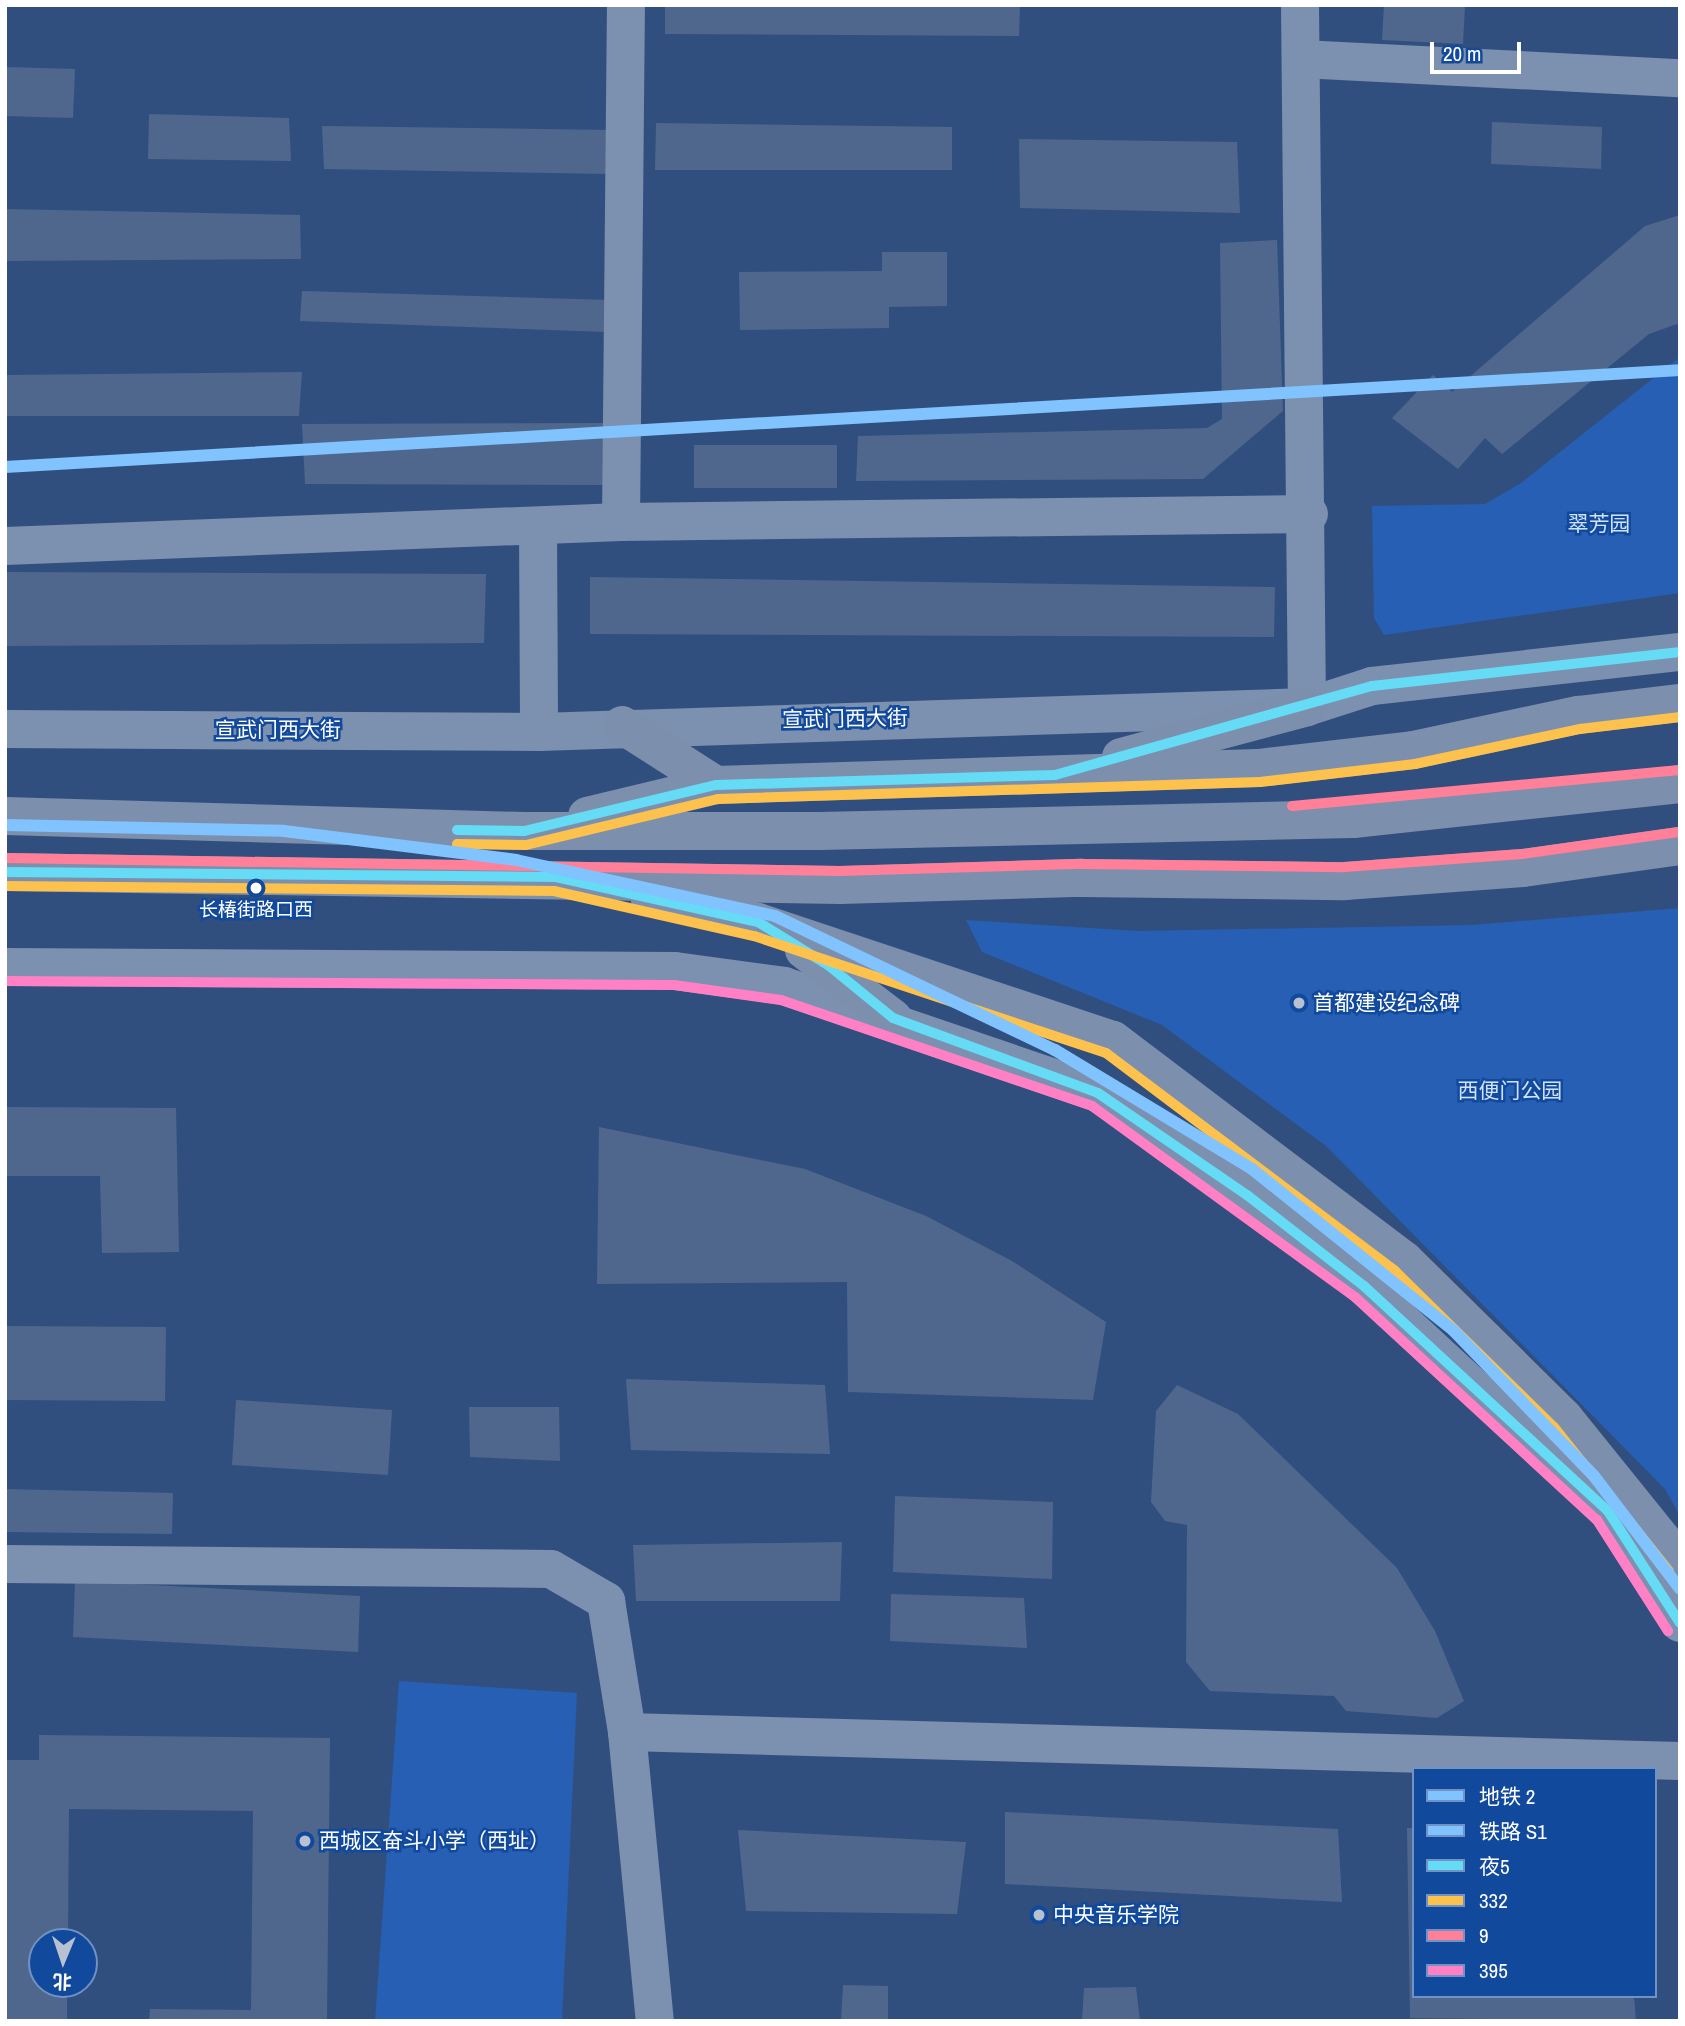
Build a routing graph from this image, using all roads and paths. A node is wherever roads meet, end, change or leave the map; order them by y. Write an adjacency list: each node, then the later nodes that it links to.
1 (626, 5): 6 (street)
2 (1300, 5): 3 (street)
3 (1301, 59): 4 (street); 5 (street)
4 (1680, 78)
5 (1309, 514): 6 (street); 11 (street)
6 (621, 522): 7 (street)
7 (538, 527): 8 (street); 14 (street)
8 (5, 546)
9 (1680, 652): 11 (street, 宣武门西大街)
10 (1680, 703): 15 (highway)
11 (1307, 707): 12 (street, 宣武门西大街); 15 (highway)
12 (622, 725): 14 (street, 宣武门西大街); 17 (highway)
13 (5, 729): 14 (street, 宣武门西大街)
14 (539, 732)
15 (1055, 775): 17 (highway)
16 (1680, 784): 19 (highway)
17 (716, 785): 19 (highway)
18 (5, 816): 19 (highway)
19 (524, 831)
20 (1680, 846): 22 (highway)
21 (5, 872): 22 (highway)
22 (556, 877): 23 (highway)
23 (758, 922): 25 (highway); 26 (highway)
24 (5, 967): 25 (street)
25 (893, 1018): 28 (street)
26 (1680, 1562)
27 (5, 1564): 29 (street)
28 (1680, 1623)
29 (627, 1732): 30 (street); 31 (street)
30 (1680, 1761)
31 (655, 2021)

